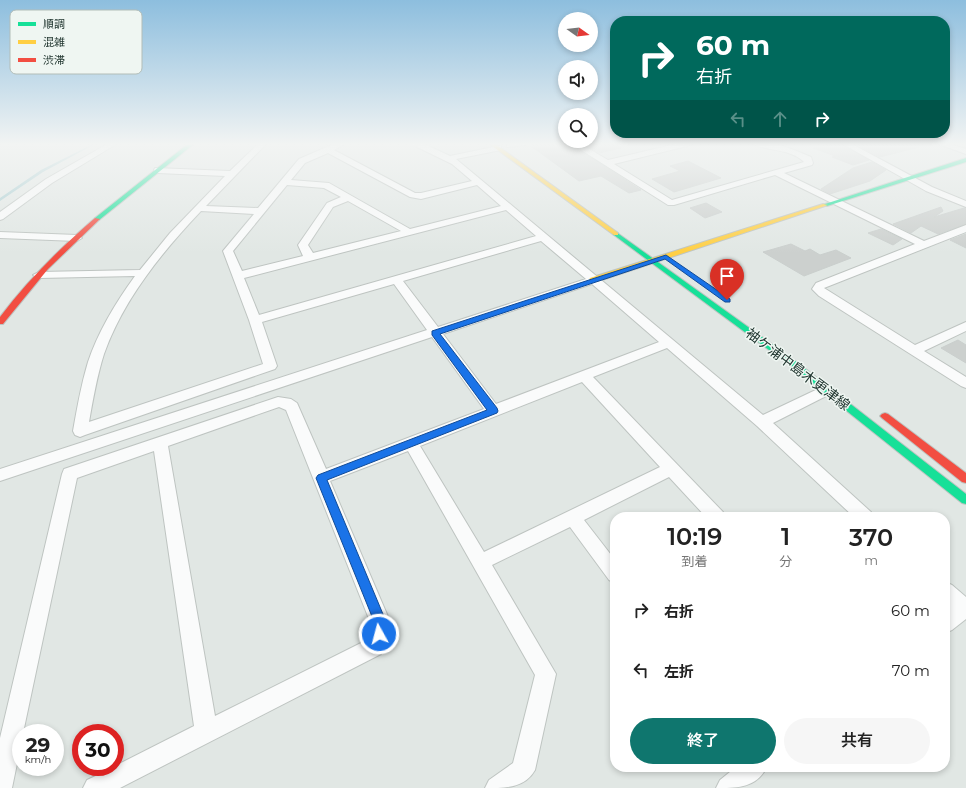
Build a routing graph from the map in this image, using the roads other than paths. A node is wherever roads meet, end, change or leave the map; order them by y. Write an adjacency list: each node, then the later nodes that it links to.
1 (51, 180): 20 (street)
2 (146, 180): 25 (street)
3 (226, 180): 18 (street)
4 (385, 180): 13 (street)
5 (475, 180): 13 (street)
6 (547, 180): 30 (street, 袖ケ浦中島木更津線)
7 (634, 180): 8 (street)
8 (753, 180)
9 (791, 180): 15 (street)
10 (904, 180): 15 (street)
11 (912, 180): 16 (street)
12 (284, 182): 14 (street); 19 (street)
13 (478, 182): 17 (street)
14 (349, 198): 21 (street); 28 (street)
15 (836, 202): 26 (street); 29 (street)
16 (966, 204)
17 (507, 207): 21 (street); 24 (street)
18 (198, 208): 19 (street); 31 (street)
19 (260, 212): 33 (street)
20 (0, 217)
21 (408, 233): 28 (street)
22 (963, 233): 26 (street)
23 (0, 235): 25 (street)
24 (543, 237): 34 (street); 35 (street)
25 (76, 238): 32 (street)
26 (923, 244): 41 (street)
27 (654, 248): 29 (street)
28 (310, 258): 33 (street)
29 (669, 259): 30 (street)
30 (653, 261): 35 (street); 44 (street, 袖ケ浦中島木更津線)
31 (142, 273): 32 (street); 36 (street)
32 (39, 275): 37 (street)
33 (237, 276): 36 (street)
34 (397, 280): 36 (street); 39 (street)
35 (593, 280): 39 (street); 40 (street)
36 (255, 320)
37 (0, 322)
38 (966, 326): 41 (street)
39 (435, 333): 46 (street); 51 (street)
40 (668, 343): 42 (street); 47 (street)
41 (915, 350): 43 (street)
42 (584, 376): 46 (street); 50 (street)
43 (966, 383)
44 (827, 390): 47 (street); 54 (street, 袖ケ浦中島木更津線)
45 (876, 410): 53 (street)
46 (493, 411): 49 (street)
47 (762, 422): 56 (street)
48 (160, 442): 52 (street); 63 (street); 65 (street)
49 (411, 444): 52 (street); 58 (street)
50 (671, 468): 55 (street); 57 (street)
51 (0, 474)
52 (321, 478): 63 (street)
53 (966, 479)
54 (966, 500)
55 (713, 512)
56 (860, 512)
57 (573, 518): 58 (street); 59 (street)
58 (480, 562): 67 (street)
59 (610, 567)
60 (950, 596): 61 (street)
61 (965, 610): 62 (street)
62 (950, 620)
63 (206, 731): 66 (street)
64 (749, 772): 68 (street)
65 (0, 788)
66 (95, 788)
67 (497, 788)
68 (728, 788)

